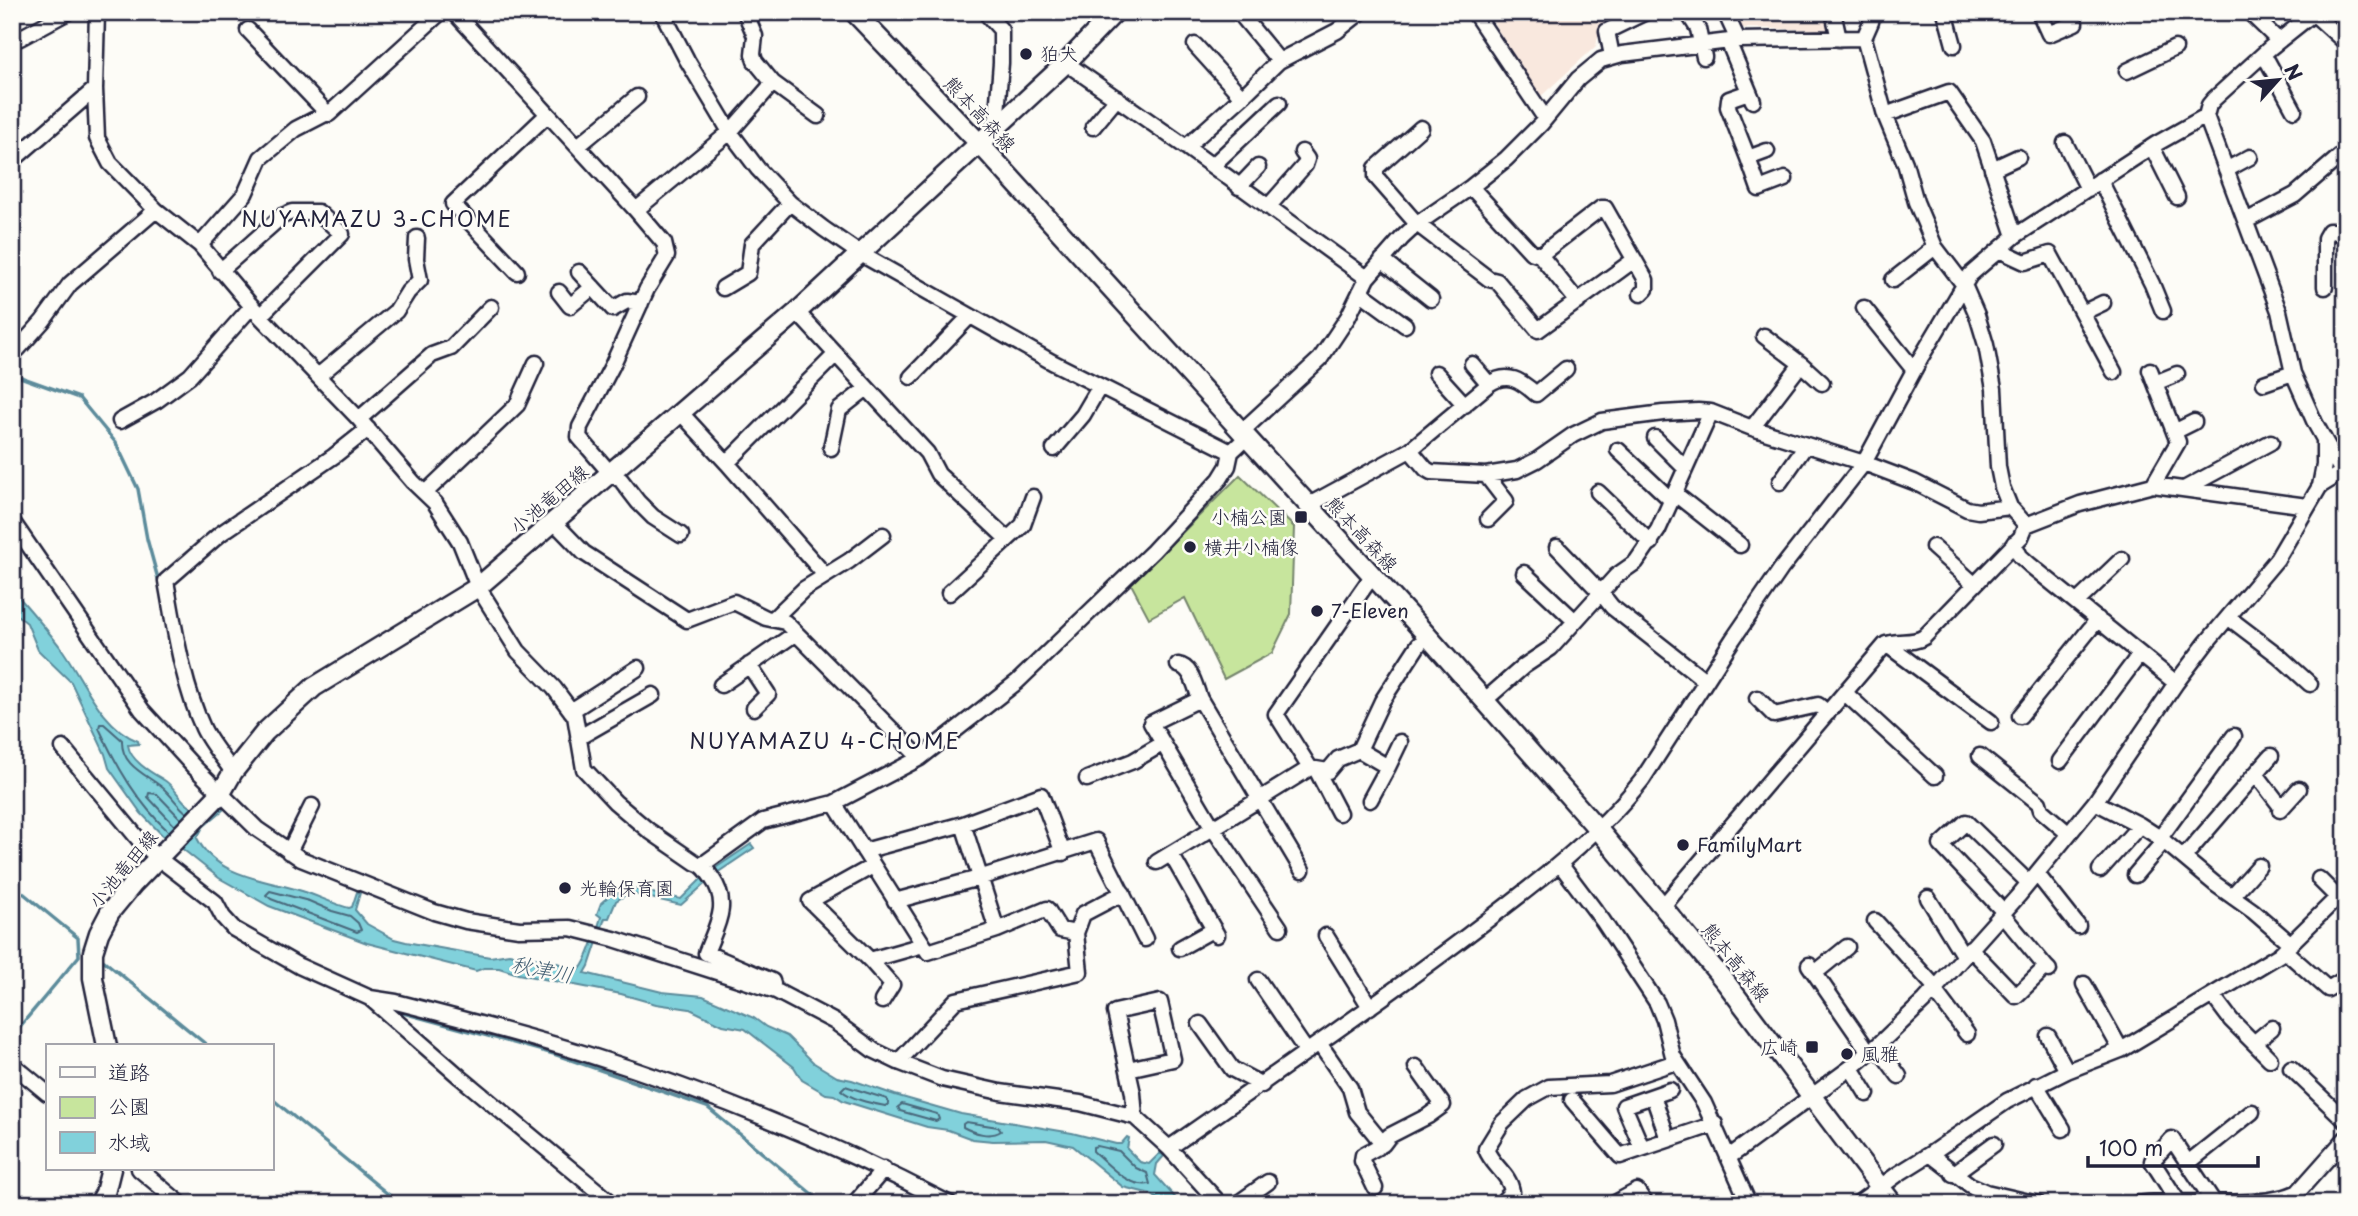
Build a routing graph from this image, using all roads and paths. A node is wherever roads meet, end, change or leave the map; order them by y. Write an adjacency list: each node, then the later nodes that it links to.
1 (68, 12): 24 (street)
2 (97, 12): 40 (street)
3 (441, 12): 46 (street)
4 (454, 12): 47 (street)
5 (662, 12): 55 (street)
6 (745, 12): 39 (street)
7 (854, 12): 56 (main road, 熊本高森線)
8 (985, 12): 52 (street)
9 (1115, 12): 37 (main road, 小池竜田線)
10 (1246, 12): 36 (street)
11 (1361, 12): 36 (street)
12 (1474, 12): 51 (street)
13 (1646, 12): 34 (street)
14 (1725, 12): 27 (street)
15 (1833, 12): 26 (street)
16 (1873, 12): 25 (street)
17 (1945, 12): 31 (street)
18 (2039, 12): 22 (street)
19 (2249, 12): 28 (street)
20 (2314, 13): 28 (street); 29 (street)
21 (1691, 18): 33 (street)
22 (2075, 23)
23 (248, 30): 46 (street)
24 (12, 32)
25 (1864, 38): 26 (street); 48 (street)
26 (1839, 39): 27 (street)
27 (1733, 41): 33 (street); 65 (street)
28 (2279, 41): 35 (street)
29 (2346, 43)
30 (1195, 45): 42 (street)
31 (1954, 45)
32 (2175, 48): 38 (street)
33 (1702, 51): 34 (street)
34 (1612, 56): 51 (street)
35 (2262, 56): 45 (street); 50 (street)
36 (1279, 61): 42 (street)
37 (1066, 63): 43 (street); 52 (main road, 小池竜田線)
38 (2127, 71)
39 (773, 82): 49 (street); 55 (street)
40 (95, 89): 67 (street); 80 (street)
41 (637, 97): 58 (street)
42 (1242, 97): 59 (street)
43 (1117, 98): 53 (street); 59 (street)
44 (1279, 103): 68 (street)
45 (2294, 110)
46 (327, 113): 87 (street)
47 (548, 114): 58 (street); 95 (street)
48 (1885, 115): 70 (street); 88 (street)
49 (818, 116)
50 (2206, 116): 60 (street); 71 (street)
51 (1545, 118): 75 (street)
52 (996, 126): 56 (main road, 小池竜田線)
53 (1093, 127)
54 (1421, 128): 83 (street)
55 (730, 132): 78 (street); 81 (street)
56 (979, 143): 90 (main road, 小池竜田線); 144 (main road, 熊本高森線)
57 (2065, 144): 76 (street)
58 (578, 146): 81 (street)
59 (1186, 147): 68 (street)
60 (2152, 147): 73 (street); 77 (street)
61 (1767, 151): 65 (street)
62 (2346, 151): 82 (street)
63 (1302, 152): 79 (street)
64 (2018, 157): 70 (street)
65 (1748, 158): 72 (street)
66 (2250, 158): 71 (street)
67 (12, 161)
68 (1212, 166): 74 (street)
69 (1258, 167): 74 (street)
70 (1992, 169): 84 (street)
71 (2226, 170): 82 (street)
72 (1785, 179)
73 (2100, 180): 76 (street); 112 (street)
74 (1239, 187): 79 (street)
75 (1471, 187): 83 (street); 91 (street)
76 (2088, 189): 84 (street)
77 (2177, 197)
78 (790, 203): 90 (street); 102 (street)
79 (1268, 207): 98 (street)
80 (156, 210): 87 (street); 118 (street)
81 (636, 210): 107 (street)
82 (2246, 221): 128 (street)
83 (1417, 224): 92 (street); 106 (street)
84 (2015, 236): 89 (street)
85 (2346, 237): 101 (street)
86 (417, 238): 129 (street)
87 (200, 246): 94 (street)
88 (1935, 247): 97 (street); 99 (street)
89 (1999, 250): 99 (street); 114 (street)
90 (859, 253): 113 (main road, 小池竜田線); 115 (street)
91 (1540, 255): 93 (street); 106 (street)
92 (1382, 260): 98 (street); 105 (street)
93 (1633, 260): 104 (street); 106 (street)
94 (220, 271): 111 (street); 111 (street)
95 (517, 272)
96 (579, 272): 100 (street)
97 (1893, 280)
98 (1363, 285): 116 (street); 144 (street)
99 (1964, 285): 124 (street); 170 (street)
100 (593, 287): 103 (street); 107 (street)
101 (2325, 287)
102 (723, 288)
103 (559, 292)
104 (1641, 294)
105 (1431, 299)
106 (1578, 302)
107 (641, 303): 157 (street)
108 (2103, 303): 114 (street)
109 (491, 307): 141 (street)
110 (1864, 308): 124 (street)
111 (256, 311): 129 (street); 139 (street)
112 (2163, 311)
113 (797, 312): 119 (street); 138 (main road, 小池竜田線)
114 (2081, 313): 125 (street)
115 (970, 316): 130 (street); 134 (street)
116 (1405, 325)
117 (1764, 336): 122 (street)
118 (12, 352)
119 (836, 354): 135 (street); 154 (street)
120 (536, 363): 165 (street)
121 (1472, 364): 133 (street)
122 (1801, 364): 131 (street); 142 (street)
123 (1566, 369): 133 (street)
124 (1914, 370): 155 (street)
125 (2114, 372)
126 (1436, 373): 136 (street)
127 (2177, 373): 143 (street)
128 (2294, 373): 132 (street); 145 (street)
129 (318, 376): 141 (street)
130 (911, 377)
131 (1822, 383)
132 (2264, 383)
133 (1489, 384): 136 (street)
134 (1100, 386): 150 (street); 153 (street)
135 (867, 388): 149 (street); 177 (street)
136 (1465, 405): 151 (street)
137 (1711, 412): 142 (street); 156 (street); 159 (street)
138 (681, 413): 154 (street); 157 (main road, 小池竜田線)
139 (120, 421)
140 (2194, 422): 143 (street)
141 (363, 424): 165 (street); 229 (street)
142 (1752, 428): 148 (street)
143 (2174, 432): 161 (street)
144 (1244, 435): 153 (street); 168 (main road, 熊本高森線)
145 (2323, 436): 158 (street); 162 (street)
146 (1655, 438): 156 (street)
147 (2271, 442): 163 (street)
148 (1806, 445): 155 (street); 160 (street)
149 (831, 448)
150 (1054, 449)
151 (1410, 450): 159 (street); 168 (street)
152 (1618, 450): 166 (street)
153 (1231, 452): 225 (street)
154 (727, 463): 185 (street)
155 (1864, 463): 170 (street); 203 (street)
156 (1685, 468): 166 (street)
157 (611, 474): 173 (main road, 小池竜田線); 175 (street)
158 (2345, 474): 162 (street)
159 (1486, 475): 171 (street)
160 (1780, 482)
161 (2153, 485): 163 (street); 174 (street)
162 (2320, 486): 169 (street)
163 (2184, 489): 169 (street)
164 (1598, 492): 178 (street)
165 (425, 494): 188 (street)
166 (1672, 496): 178 (street); 180 (street)
167 (1032, 497): 177 (street)
168 (1307, 506): 211 (main road, 熊本高森線)
169 (2307, 506): 192 (street)
170 (2010, 507): 174 (street)
171 (1488, 519)
172 (12, 521): 234 (street)
173 (553, 521): 188 (main road, 小池竜田線); 193 (street)
174 (2026, 525): 179 (street)
175 (681, 535)
176 (883, 535): 185 (street)
177 (1007, 539): 189 (street)
178 (1651, 542): 190 (street)
179 (2014, 543): 187 (street); 191 (street)
180 (1740, 545)
181 (1557, 547): 190 (street)
182 (1933, 547): 187 (street)
183 (2122, 559): 191 (street)
184 (1524, 573): 195 (street)
185 (824, 575): 193 (street)
186 (1368, 582): 228 (street)
187 (1974, 584): 198 (street)
188 (478, 587): 213 (street); 229 (main road, 小池竜田線)
189 (948, 593)
190 (1601, 593): 195 (street); 203 (street)
191 (2077, 602): 194 (street)
192 (2229, 618): 204 (street); 205 (street)
193 (773, 619): 196 (street)
194 (2098, 619): 199 (street); 215 (street)
195 (1576, 621): 211 (street)
196 (796, 633): 200 (street); 225 (street)
197 (1419, 644): 222 (street)
198 (1886, 644): 207 (street); 216 (street)
199 (2140, 653): 204 (street); 226 (street)
200 (749, 665): 206 (street); 212 (street)
201 (1178, 665): 210 (street)
202 (638, 668): 213 (street)
203 (1706, 681): 244 (street)
204 (2176, 683): 237 (street)
205 (2310, 684)
206 (721, 685)
207 (1845, 693): 214 (street); 231 (street)
208 (653, 695): 218 (street)
209 (1757, 698): 214 (street)
210 (1200, 699): 220 (street); 235 (street)
211 (1484, 701): 244 (main road, 熊本高森線)
212 (754, 708)
213 (571, 711): 218 (street)
214 (1828, 713): 269 (street)
215 (2020, 716)
216 (1991, 722)
217 (2235, 737): 246 (street)
218 (578, 738): 255 (street)
219 (1400, 742): 227 (street)
220 (1162, 744): 232 (street); 243 (street)
221 (62, 747): 251 (street)
222 (1359, 750): 227 (street); 228 (street)
223 (1980, 756): 245 (street)
224 (2271, 756): 230 (street)
225 (920, 758): 238 (street)
226 (2060, 761)
227 (1388, 767): 236 (street)
228 (1313, 770): 235 (street); 240 (street)
229 (233, 772): 234 (main road, 小池竜田線)
230 (2256, 774): 233 (street); 252 (street)
231 (1935, 776)
232 (1087, 779)
233 (2299, 789)
234 (222, 793): 248 (street); 251 (main road, 小池竜田線)
235 (1261, 799): 243 (street); 258 (street)
236 (1370, 800)
237 (2095, 802): 242 (street); 245 (street)
238 (834, 803): 247 (street); 255 (street)
239 (312, 806): 248 (street)
240 (1339, 813)
241 (963, 824): 247 (street); 249 (street); 261 (street)
242 (2140, 825): 246 (street); 259 (street)
243 (1213, 828): 250 (street); 273 (street)
244 (1597, 828): 254 (street); 269 (main road, 熊本高森線)
245 (2069, 834): 262 (street)
246 (2162, 839): 252 (street); 260 (street)
247 (864, 851): 256 (street)
248 (289, 852): 288 (street)
249 (1063, 853): 261 (street); 264 (street)
250 (1171, 854): 253 (street); 281 (street)
251 (161, 855): 290 (street); 299 (main road, 小池竜田線)
252 (2184, 857): 266 (street)
253 (1157, 862)
254 (1560, 864): 292 (street); 305 (street)
255 (702, 865): 288 (street)
256 (873, 866): 268 (street); 283 (street)
257 (2259, 866): 266 (street)
258 (1302, 870)
259 (2101, 870)
260 (2135, 875)
261 (979, 878): 268 (street); 274 (street)
262 (2033, 879): 270 (street); 270 (street); 272 (street)
263 (2319, 879): 265 (street)
264 (1123, 893): 275 (street); 277 (street)
265 (2341, 893): 280 (street)
266 (2232, 896): 280 (street)
267 (1928, 898): 282 (street)
268 (895, 901): 278 (street)
269 (1664, 906): 318 (main road, 熊本高森線)
270 (2003, 913): 282 (street); 282 (street)
271 (1875, 921): 287 (street)
272 (2078, 926)
273 (1280, 928)
274 (996, 930): 275 (street); 278 (street)
275 (1076, 933): 304 (street)
276 (1326, 936): 292 (street)
277 (1145, 939)
278 (923, 945): 283 (street)
279 (1847, 947): 300 (street)
280 (2287, 947): 284 (street); 289 (street)
281 (1180, 948)
282 (1967, 952): 287 (street)
283 (870, 960): 291 (street)
284 (2346, 978)
285 (1258, 980): 302 (street)
286 (2084, 984): 301 (street)
287 (1935, 989): 295 (street); 300 (street)
288 (776, 991): 304 (street)
289 (2213, 996): 298 (street); 301 (street)
290 (370, 998): 335 (street); 351 (street)
291 (882, 1001)
292 (1370, 1007): 297 (street)
293 (1200, 1024): 313 (street)
294 (2272, 1028): 298 (street)
295 (1967, 1034)
296 (2048, 1036): 311 (street)
297 (1319, 1043): 302 (street); 329 (street)
298 (2254, 1043): 303 (street)
299 (107, 1044)
300 (1873, 1049): 308 (street); 312 (street)
301 (2121, 1049): 311 (street)
302 (1307, 1052): 313 (street)
303 (2270, 1059)
304 (898, 1062): 322 (street)
305 (1676, 1062): 324 (street); 348 (street)
306 (12, 1064): 316 (street)
307 (1416, 1066): 329 (street)
308 (1851, 1068): 317 (street); 318 (street)
309 (2291, 1068): 323 (street)
310 (1128, 1069): 310 (street); 322 (street)
311 (2067, 1071): 314 (street)
312 (1899, 1076)
313 (1262, 1085): 330 (street)
314 (2036, 1085): 325 (street); 332 (street)
315 (1670, 1090): 319 (street)
316 (46, 1092)
317 (1867, 1094)
318 (1812, 1095): 333 (street); 340 (main road, 熊本高森線)
319 (1653, 1096): 327 (street); 331 (street)
320 (1572, 1100): 331 (street)
321 (2252, 1112): 334 (street)
322 (1135, 1117): 330 (street)
323 (2346, 1121)
324 (1714, 1124): 327 (street); 333 (street)
325 (2063, 1129)
326 (2346, 1138): 347 (street)
327 (1668, 1139): 331 (street)
328 (1994, 1143): 338 (street)
329 (1382, 1144): 341 (street)
330 (1169, 1148): 354 (street)
331 (1642, 1148)
332 (1930, 1148): 338 (street); 340 (street)
333 (1729, 1157): 345 (street)
334 (2188, 1163): 343 (street); 344 (street)
335 (884, 1169): 352 (street); 353 (street)
336 (111, 1170): 349 (main road)
337 (140, 1170): 350 (street)
338 (1953, 1174): 342 (street)
339 (1268, 1182): 355 (street)
340 (1880, 1186): 358 (street); 359 (main road, 熊本高森線)
341 (1375, 1188)
342 (1989, 1198): 360 (street)
343 (2177, 1200): 346 (street); 361 (street)
344 (2213, 1201): 346 (street); 347 (street)
345 (1744, 1202)
346 (2196, 1202)
347 (2255, 1202)
348 (1503, 1203)
349 (99, 1204)
350 (181, 1204)
351 (613, 1204)
352 (854, 1204)
353 (950, 1204)
354 (1220, 1204)
355 (1237, 1204)
356 (1613, 1204): 357 (street)
357 (1646, 1204)
358 (1857, 1204)
359 (1892, 1204)
360 (2038, 1204)
361 (2136, 1204)

